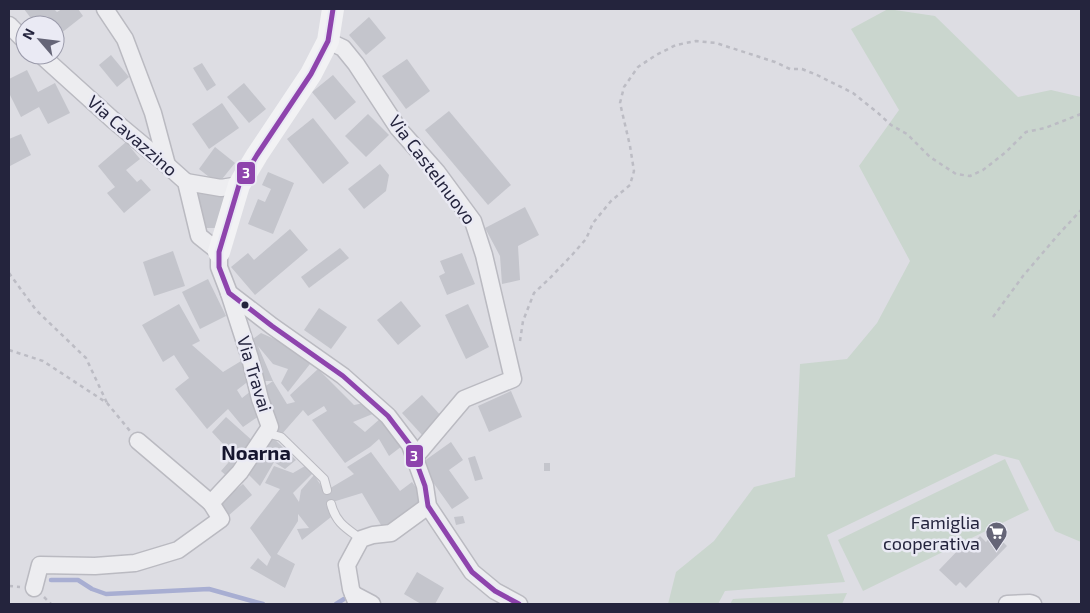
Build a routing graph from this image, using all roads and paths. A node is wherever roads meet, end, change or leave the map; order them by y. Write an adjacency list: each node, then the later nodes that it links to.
1 (105, 9): 6 (street)
2 (333, 9): 3 (street)
3 (328, 41): 8 (street); 15 (street, Via Castelnuovo)
4 (52, 65): 6 (street, Via Cavazzino)
5 (1081, 114): 15 (path)
6 (167, 165): 7 (street, Via Cavazzino)
7 (186, 182): 8 (street); 10 (street, Via Cavazzino)
8 (240, 185): 10 (street)
9 (1081, 210): 13 (path)
10 (219, 252): 12 (street, Via Travai)
11 (9, 273): 16 (path)
12 (229, 293): 17 (street, Via Travai); 19 (street)
13 (993, 317)
14 (9, 350): 16 (path)
15 (512, 375): 19 (street)
16 (107, 403): 18 (path)
17 (268, 430): 20 (lane); 21 (street)
18 (138, 441): 21 (street)
19 (415, 457): 23 (street)
20 (327, 490)
21 (211, 503): 25 (street)
22 (330, 504): 24 (lane)
23 (428, 506): 24 (street); 28 (street)
24 (361, 539): 26 (street)
25 (34, 588)
26 (355, 599): 27 (street)
27 (372, 604)
28 (519, 604)
29 (1007, 604): 30 (street)
30 (1033, 604)

